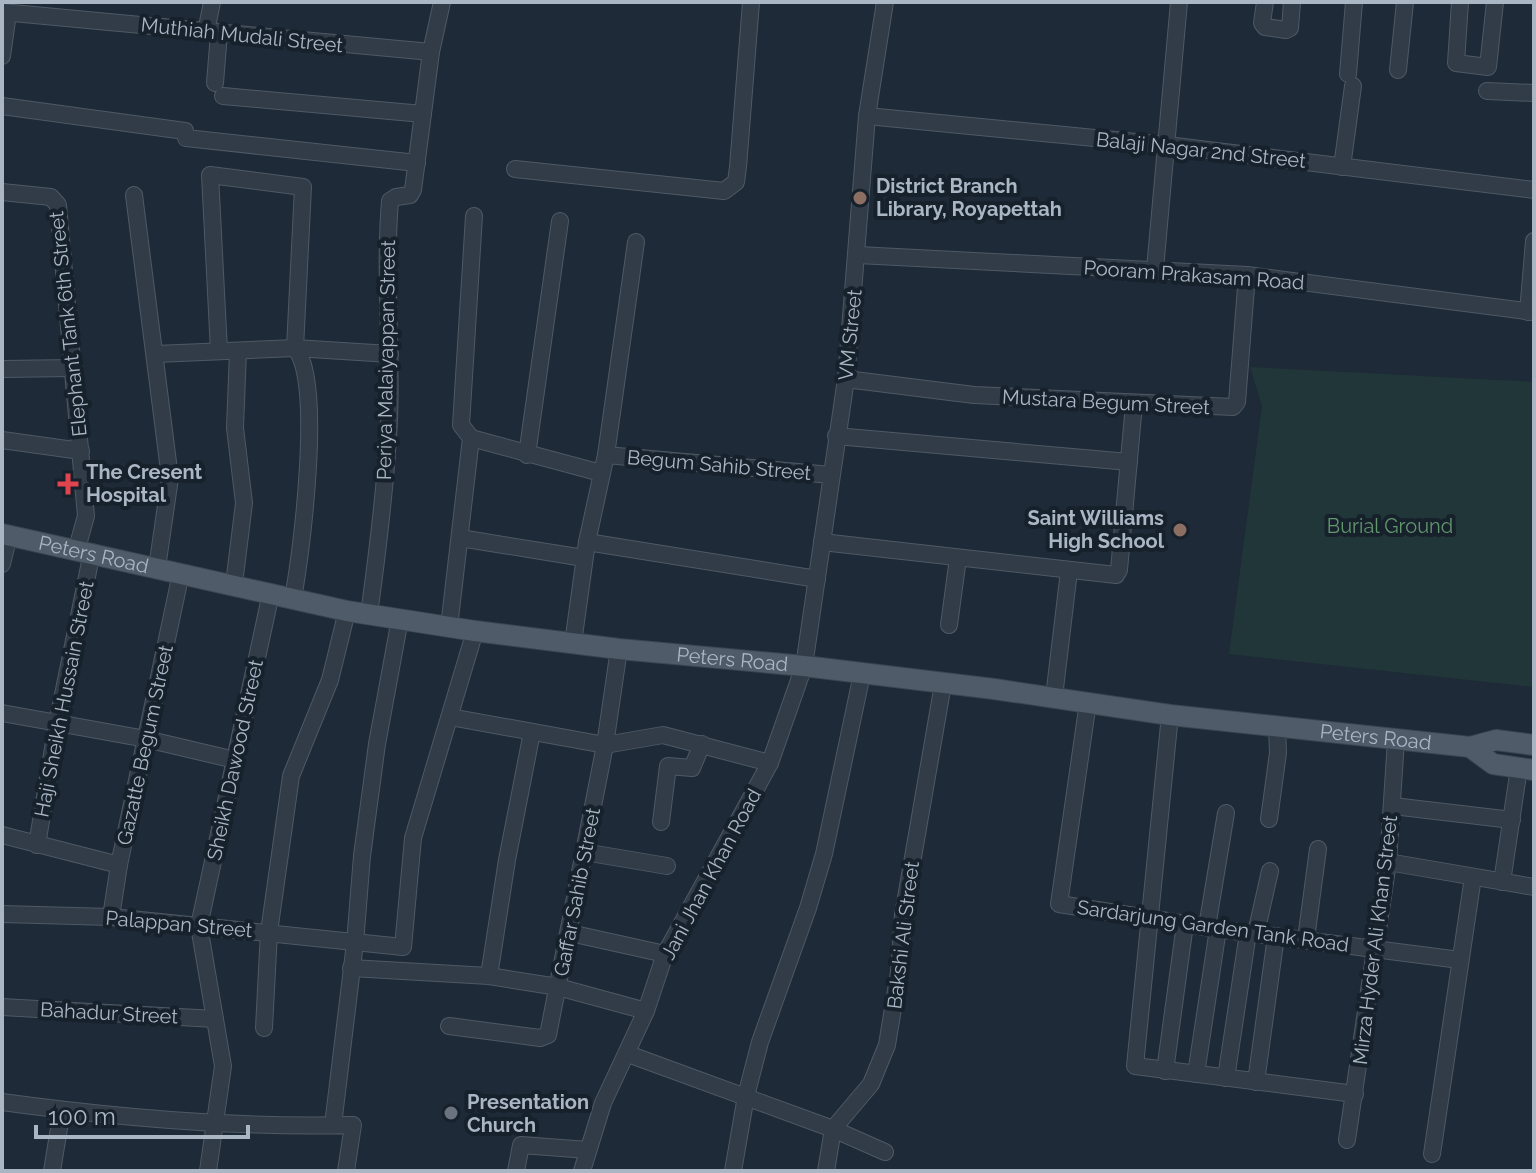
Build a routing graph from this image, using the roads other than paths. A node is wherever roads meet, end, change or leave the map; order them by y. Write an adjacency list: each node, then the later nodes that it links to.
1 (212, 2): 16 (street)
2 (442, 2): 17 (street)
3 (751, 2): 28 (street)
4 (885, 2): 24 (street, VM Street)
5 (1179, 2): 25 (street)
6 (1265, 2): 7 (street)
7 (1292, 2)
8 (1301, 2): 15 (street)
9 (1354, 2): 27 (street)
10 (1405, 2): 19 (street)
11 (1460, 2): 12 (street)
12 (1495, 2)
13 (51, 9): 14 (street, Muthiah Mudali Street); 16 (street, Muthiah Mudali Street)
14 (5, 12): 18 (street)
15 (1298, 29)
16 (212, 33): 17 (street, Muthiah Mudali Street); 23 (street)
17 (431, 52): 23 (street)
18 (2, 56)
19 (1398, 70)
20 (1487, 91): 21 (street)
21 (1534, 93)
22 (2, 106): 26 (street)
23 (423, 114): 26 (street)
24 (867, 116): 25 (street, Balaji Nagar 2nd Street); 36 (street, VM Street)
25 (1167, 145): 27 (street, Balaji Nagar 2nd Street); 37 (street)
26 (417, 163): 44 (street, Periya Malaiyappan Street)
27 (1342, 167): 29 (street, Balaji Nagar 2nd Street)
28 (515, 169)
29 (1534, 190)
30 (2, 192): 45 (street, Elephant Tank 6th Street)
31 (134, 195): 43 (street)
32 (474, 216): 50 (street)
33 (560, 221): 53 (street)
34 (1534, 241): 39 (street)
35 (636, 242): 54 (street)
36 (858, 255): 37 (street, Pooram Prakasam Road); 47 (street, VM Street)
37 (1155, 269): 38 (street, Pooram Prakasam Road)
38 (1247, 275): 39 (street, Pooram Prakasam Road); 48 (street, Mustara Begum Street)
39 (1531, 312)
40 (295, 348): 41 (street); 42 (street); 44 (street); 71 (street)
41 (219, 351): 42 (street); 43 (street)
42 (238, 351): 69 (street)
43 (156, 354): 65 (street)
44 (390, 354): 73 (street, Periya Malaiyappan Street)
45 (74, 368): 46 (street); 52 (street, Elephant Tank 6th Street)
46 (2, 369)
47 (846, 379): 48 (street, Mustara Begum Street); 49 (street, VM Street)
48 (1134, 404): 55 (street)
49 (836, 436): 55 (street); 57 (street, VM Street)
50 (471, 438): 53 (street); 59 (street)
51 (2, 440): 52 (street)
52 (81, 451): 61 (street, Elephant Tank 6th Street)
53 (527, 455): 56 (street)
54 (606, 455): 56 (street); 57 (street, Begum Sahib Street)
55 (1129, 462): 66 (street)
56 (601, 473): 62 (street)
57 (831, 475): 60 (street, VM Street)
58 (5, 534): 61 (main road, Peters Road); 64 (street)
59 (460, 538): 62 (street); 76 (street)
60 (822, 542): 63 (street); 68 (street, VM Street)
61 (84, 550): 65 (main road, Peters Road); 88 (street, Haji Sheikh Hussain Street)
62 (586, 550): 68 (street); 78 (street)
63 (958, 558): 66 (street); 75 (street)
64 (2, 564)
65 (157, 568): 67 (main road, Peters Road)
66 (1069, 571): 83 (street)
67 (181, 573): 69 (main road, Peters Road); 91 (street, Gazatte Begum Street)
68 (817, 579): 80 (street, VM Street)
69 (234, 584): 70 (main road, Peters Road)
70 (271, 593): 71 (main road, Peters Road); 96 (street, Sheikh Dawood Street)
71 (293, 599): 72 (main road, Peters Road)
72 (347, 611): 73 (main road, Peters Road); 120 (street)
73 (369, 614): 74 (main road, Peters Road)
74 (400, 619): 76 (main road, Peters Road); 125 (street)
75 (949, 625)
76 (449, 627): 77 (main road, Peters Road)
77 (475, 631): 78 (main road, Peters Road); 87 (street)
78 (573, 643): 79 (main road, Peters Road)
79 (619, 649): 80 (main road, Peters Road); 94 (street, Gaffar Sahib Street)
80 (804, 666): 81 (main road, Peters Road); 97 (street, Jani Jhan Khan Road)
81 (862, 674): 82 (main road, Peters Road); 143 (street)
82 (943, 684): 83 (main road, Peters Road); 148 (street, Bakshi Ali Street)
83 (1054, 697): 84 (main road, Peters Road)
84 (1088, 702): 86 (main road, Peters Road); 116 (street, Sardarjung Garden Tank Road)
85 (2, 713): 88 (street)
86 (1170, 715): 89 (main road, Peters Road); 116 (street)
87 (450, 717): 90 (street); 125 (street, Palappan Street)
88 (57, 724): 91 (street); 104 (street, Haji Sheikh Hussain Street)
89 (1277, 727): 92 (main road, Peters Road); 100 (street)
90 (532, 732): 94 (street); 130 (street)
91 (146, 739): 96 (street); 108 (street, Gazatte Begum Street)
92 (1396, 740): 95 (main road, Peters Road); 98 (street, Mirza Hyder Ali Khan Street)
93 (702, 744): 94 (street); 97 (street); 102 (street)
94 (605, 745): 106 (street, Gaffar Sahib Street)
95 (1529, 759): 101 (street)
96 (235, 760): 118 (street, Sheikh Dawood Street)
97 (770, 763): 127 (street, Jani Jhan Khan Road)
98 (1393, 806): 101 (street); 107 (street, Mirza Hyder Ali Khan Street)
99 (1226, 813): 119 (street)
100 (1269, 819)
101 (1512, 820): 112 (street)
102 (661, 822)
103 (2, 835): 104 (street)
104 (37, 845): 108 (street)
105 (1318, 849): 124 (street)
106 (584, 852): 109 (street); 121 (street, Gaffar Sahib Street)
107 (1388, 862): 111 (street); 126 (street, Mirza Hyder Ali Khan Street)
108 (119, 865): 115 (street, Gazatte Begum Street)
109 (667, 866)
110 (1270, 871): 122 (street)
111 (1473, 877): 112 (street); 128 (street)
112 (1502, 882): 113 (street)
113 (1534, 887)
114 (2, 914): 115 (street, Palappan Street)
115 (111, 917): 118 (street, Palappan Street)
116 (1150, 917): 117 (street, Sardarjung Garden Tank Road); 138 (street)
117 (1185, 924): 119 (street, Sardarjung Garden Tank Road); 138 (street)
118 (199, 926): 120 (street, Palappan Street); 134 (street)
119 (1212, 928): 122 (street, Sardarjung Garden Tank Road); 139 (street)
120 (269, 932): 125 (street, Palappan Street); 136 (street)
121 (570, 933): 127 (street); 131 (street, Gaffar Sahib Street)
122 (1252, 933): 123 (street, Sardarjung Garden Tank Road); 140 (street)
123 (1276, 936): 124 (street, Sardarjung Garden Tank Road); 141 (street)
124 (1306, 939): 126 (street, Sardarjung Garden Tank Road)
125 (355, 943): 129 (street)
126 (1377, 948): 128 (street, Sardarjung Garden Tank Road); 142 (street, Mirza Hyder Ali Khan Street)
127 (665, 954): 133 (street, Jani Jhan Khan Road)
128 (1460, 960): 152 (street)
129 (351, 968): 130 (street); 147 (street)
130 (489, 976): 131 (street)
131 (558, 987): 133 (street); 135 (street, Gaffar Sahib Street)
132 (2, 1007): 134 (street, Bahadur Street)
133 (646, 1011): 137 (street, Jani Jhan Khan Road)
134 (215, 1019): 146 (street)
135 (449, 1026)
136 (264, 1028)
137 (628, 1054): 143 (street); 150 (street, Jani Jhan Khan Road)
138 (1165, 1071): 139 (street)
139 (1196, 1074): 140 (street)
140 (1226, 1078): 141 (street)
141 (1256, 1082): 142 (street)
142 (1355, 1094): 149 (street, Mirza Hyder Ali Khan Street)
143 (746, 1096): 148 (street); 158 (street)
144 (2, 1102): 145 (street)
145 (62, 1110): 146 (street); 153 (street)
146 (215, 1125): 147 (street); 154 (street)
147 (333, 1125): 155 (street)
148 (833, 1129): 151 (street); 159 (street)
149 (1347, 1140)
150 (588, 1150): 156 (street); 157 (street, Jani Jhan Khan Road)
151 (885, 1152)
152 (1432, 1154)
153 (52, 1171)
154 (208, 1171)
155 (346, 1171)
156 (516, 1171)
157 (582, 1171)
158 (733, 1171)
159 (826, 1171)

